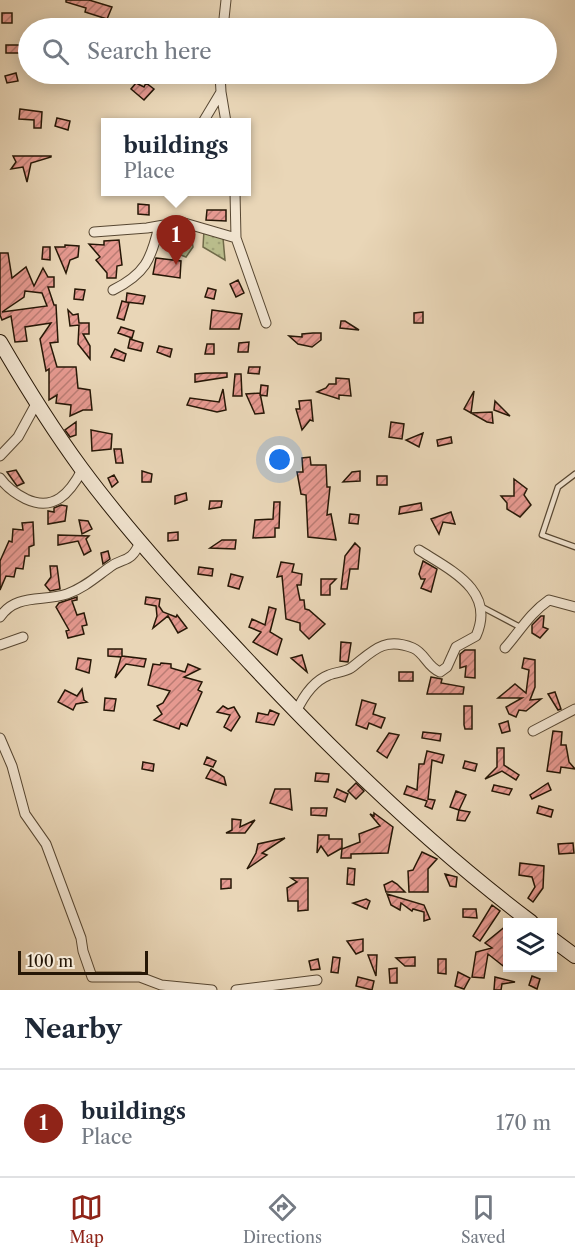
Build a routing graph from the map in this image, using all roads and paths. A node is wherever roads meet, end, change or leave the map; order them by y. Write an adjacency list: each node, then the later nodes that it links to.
1 (226, 0): 2 (street)
2 (224, 18)
3 (221, 84): 4 (street)
4 (221, 92): 5 (street); 6 (street)
5 (206, 118)
6 (225, 118)
7 (235, 196): 10 (street)
8 (159, 226): 9 (street); 10 (street); 11 (street)
9 (94, 232)
10 (236, 238): 12 (street)
11 (113, 290)
12 (266, 323)
13 (0, 342): 14 (main road)
14 (36, 404): 15 (street); 16 (main road)
15 (0, 456)
16 (82, 470): 18 (street); 19 (main road)
17 (575, 474): 20 (lane)
18 (0, 478)
19 (140, 542): 24 (street); 30 (main road)
20 (575, 547)
21 (419, 550): 22 (street)
22 (482, 607): 25 (lane); 30 (street)
23 (575, 607): 25 (street)
24 (0, 617)
25 (522, 629): 28 (street)
26 (23, 637): 27 (street)
27 (0, 645)
28 (505, 648)
29 (575, 710): 31 (street)
30 (296, 712): 33 (main road)
31 (533, 730)
32 (0, 738): 37 (street)
33 (526, 918)
34 (557, 943): 35 (main road)
35 (575, 956)
36 (317, 980): 38 (street)
37 (212, 990)
38 (236, 990)

